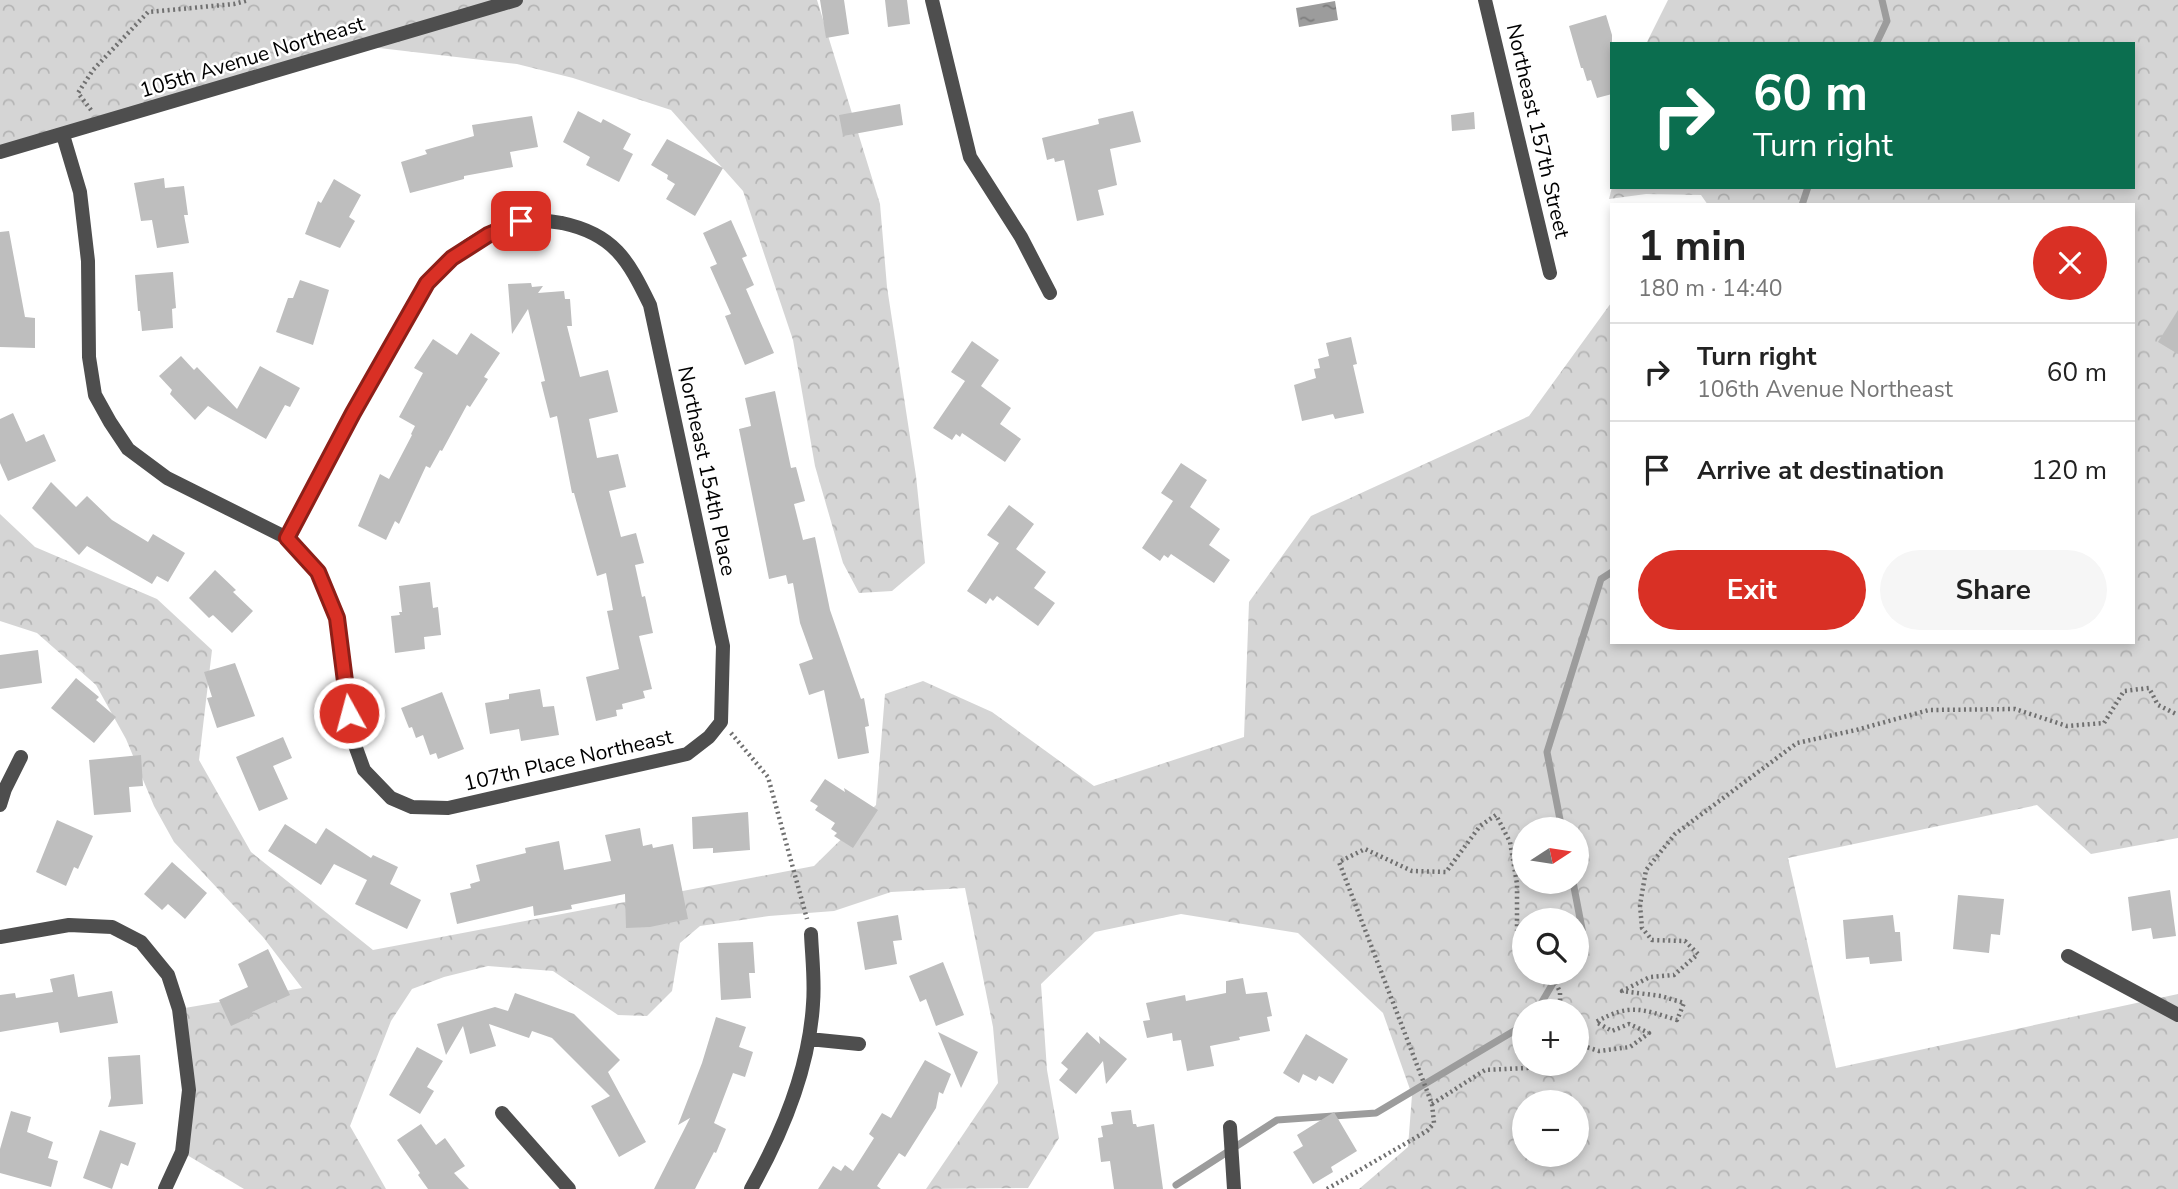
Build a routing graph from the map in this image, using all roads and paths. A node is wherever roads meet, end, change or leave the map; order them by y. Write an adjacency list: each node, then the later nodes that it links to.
1 (249, 0): 5 (path)
2 (516, 0): 5 (street, 105th Avenue Northeast)
3 (932, 0): 9 (street)
4 (1485, 0): 8 (street, Northeast 157th Street)
5 (101, 124): 6 (street, 105th Avenue Northeast)
6 (63, 135): 7 (street, 105th Avenue Northeast); 10 (street)
7 (0, 152)
8 (1550, 273)
9 (1050, 293)
10 (287, 538): 12 (street, 107th Place Northeast); 12 (street, Northeast 154th Place)
11 (2178, 715): 22 (path)
12 (721, 722): 16 (path)
13 (21, 758): 14 (street)
14 (0, 805)
15 (1517, 908): 24 (path)
16 (811, 934): 20 (street)
17 (0, 937): 27 (street)
18 (2068, 956): 19 (street)
19 (2178, 1015)
20 (809, 1039): 21 (street); 29 (street)
21 (859, 1044)
22 (1589, 1048)
23 (1512, 1069): 24 (path)
24 (1432, 1104): 31 (path)
25 (502, 1113): 28 (street)
26 (1230, 1127): 30 (street)
27 (165, 1189)
28 (569, 1189)
29 (751, 1189)
30 (1234, 1189)
31 (1327, 1189)

